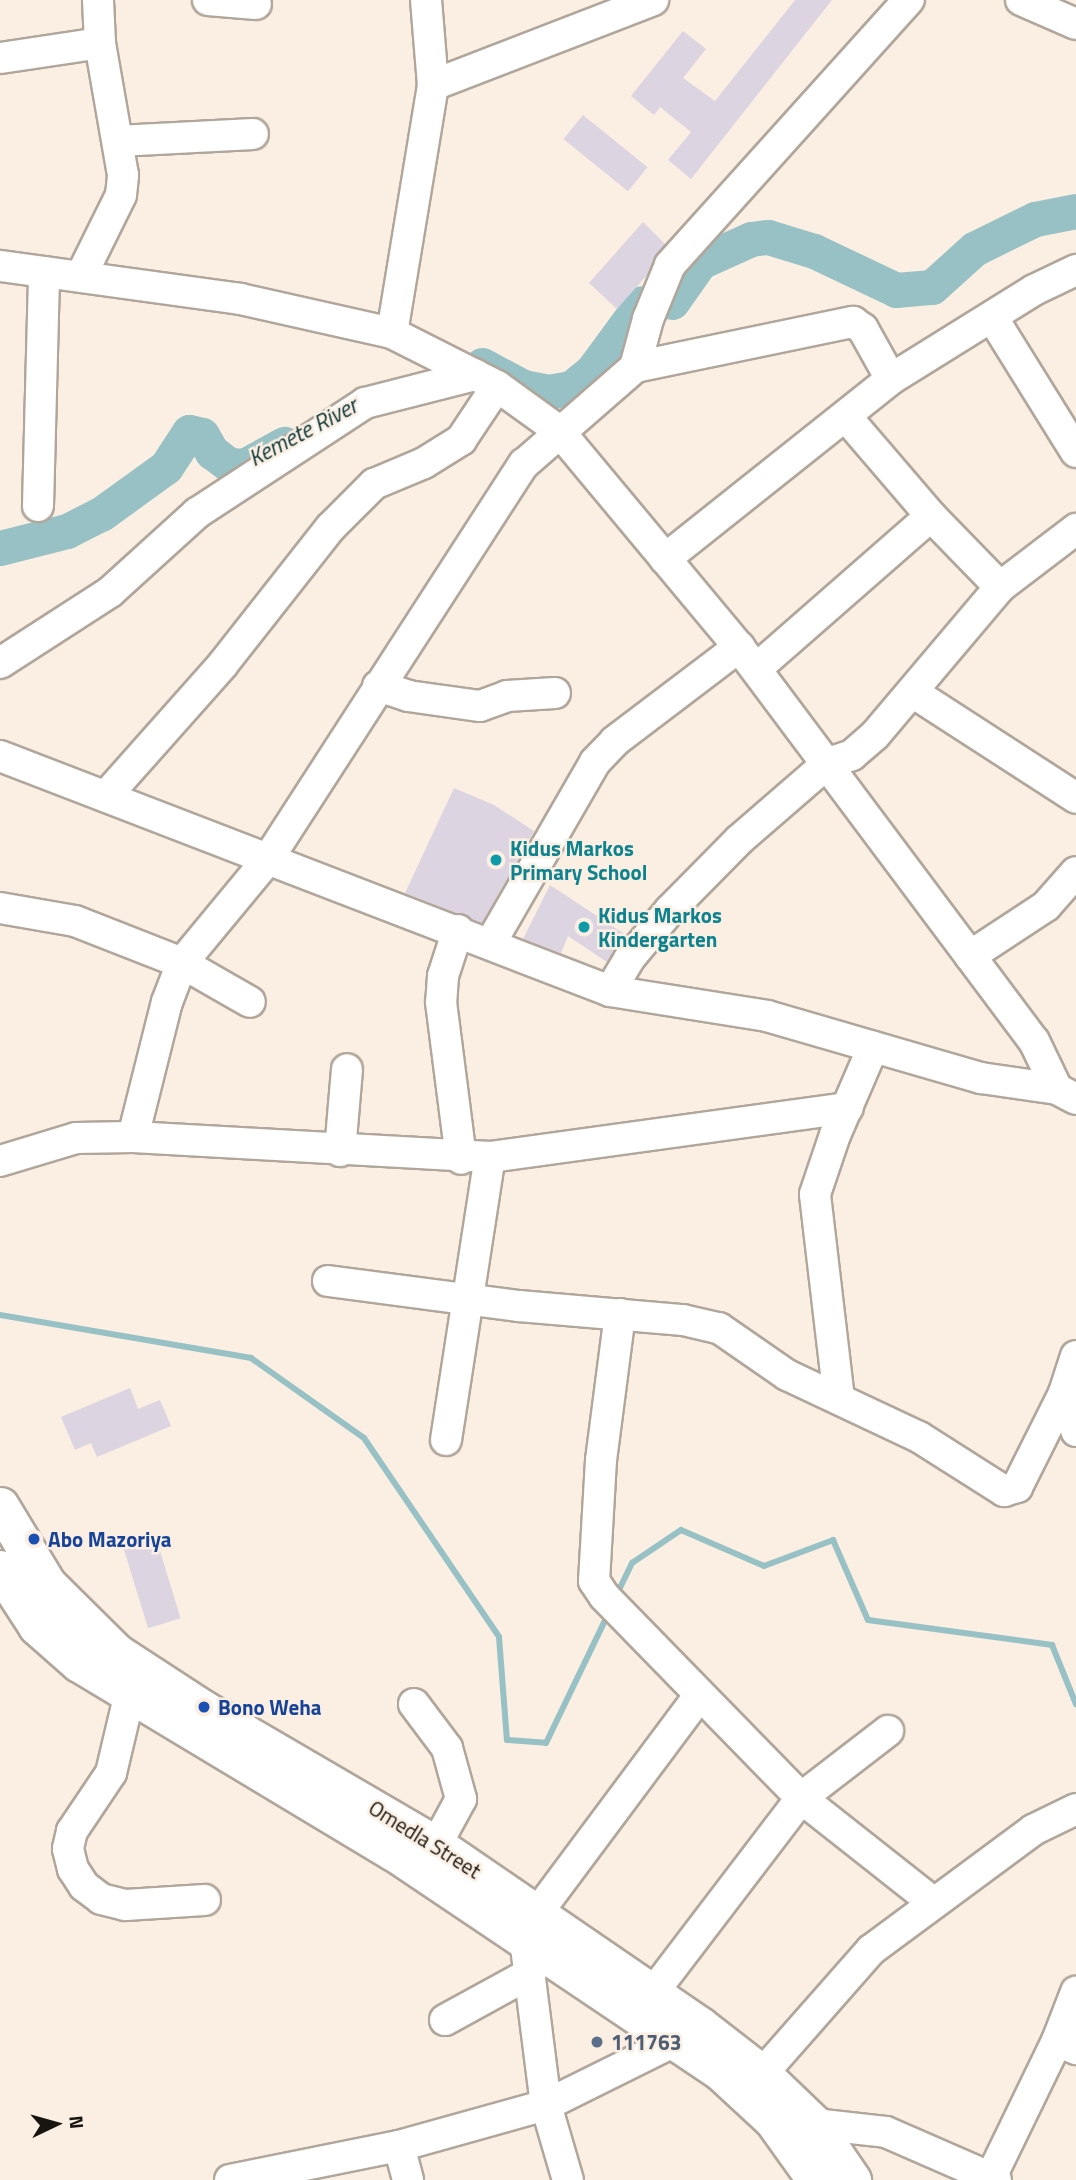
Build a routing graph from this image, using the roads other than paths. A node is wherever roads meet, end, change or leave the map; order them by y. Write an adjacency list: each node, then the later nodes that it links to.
1 (98, 0): 9 (street)
2 (208, 0): 7 (street)
3 (426, 0): 11 (street)
4 (653, 0): 11 (street)
5 (909, 0): 20 (street)
6 (1021, 0): 8 (street)
7 (256, 4)
8 (1076, 24)
9 (100, 43): 10 (street); 13 (street)
10 (0, 58)
11 (433, 85): 19 (street)
12 (253, 134): 13 (street)
13 (118, 141): 17 (street)
14 (0, 266): 16 (street)
15 (1076, 270): 18 (street)
16 (44, 272): 17 (street); 26 (street)
17 (81, 276): 19 (street)
18 (992, 317): 21 (street); 25 (street)
19 (392, 333): 22 (street)
20 (635, 367): 21 (street); 24 (street)
21 (891, 379): 23 (street)
22 (486, 380): 24 (street); 32 (street); 38 (street)
23 (847, 418): 27 (street); 29 (street)
24 (558, 430): 29 (street); 33 (street)
25 (1076, 452)
26 (38, 506)
27 (931, 516): 30 (street); 31 (street)
28 (1076, 529): 30 (street)
29 (665, 559): 31 (street)
30 (1000, 587): 35 (street)
31 (748, 658): 37 (street); 44 (street)
32 (0, 663)
33 (379, 685): 34 (street); 40 (street)
34 (555, 693)
35 (914, 693): 37 (street); 39 (street)
36 (0, 756): 38 (street)
37 (828, 763): 45 (street); 47 (street)
38 (106, 796): 40 (street)
39 (1076, 798)
40 (268, 859): 43 (street); 46 (street)
41 (1076, 872): 45 (street)
42 (0, 908): 46 (street)
43 (458, 930): 44 (street); 55 (street)
44 (490, 944): 47 (street)
45 (970, 956): 51 (street)
46 (182, 963): 48 (street); 53 (street)
47 (610, 991): 49 (street)
48 (250, 1002)
49 (873, 1047): 51 (street); 52 (street)
50 (347, 1069): 54 (street)
51 (1067, 1094)
52 (848, 1108): 55 (street); 62 (street)
53 (133, 1137): 54 (street); 56 (street)
54 (340, 1151): 55 (street)
55 (476, 1158): 58 (street)
56 (0, 1161)
57 (328, 1281): 58 (street)
58 (465, 1300): 59 (street); 64 (street)
59 (620, 1314): 62 (street); 68 (street)
60 (1076, 1356): 61 (street)
61 (1065, 1393): 62 (street); 63 (street)
62 (839, 1399)
63 (1076, 1432)
64 (446, 1440)
65 (0, 1506): 67 (main road, Omedla Street)
66 (0, 1569): 67 (main road, Omedla Street)
67 (136, 1684): 73 (main road, Omedla Street); 74 (street); 76 (main road, Omedla Street)
68 (700, 1695): 71 (street); 76 (street)
69 (414, 1704): 73 (street)
70 (888, 1731): 71 (street)
71 (801, 1798): 75 (street); 78 (street)
72 (1076, 1809): 75 (street)
73 (436, 1845): 76 (main road, Omedla Street)
74 (205, 1900)
75 (934, 1903): 82 (street)
76 (531, 1942): 78 (main road, Omedla Street); 79 (street); 83 (street)
77 (1076, 1992): 81 (street)
78 (646, 2003): 80 (main road, Omedla Street); 82 (main road, Omedla Street)
79 (445, 2020)
80 (677, 2040): 83 (street); 90 (main road, Omedla Street)
81 (1067, 2045): 86 (street)
82 (762, 2074): 84 (main road, Omedla Street)
83 (546, 2105): 85 (street); 89 (street)
84 (814, 2124): 86 (street); 91 (main road, Omedla Street)
85 (399, 2146): 87 (street); 88 (street)
86 (993, 2178)
87 (230, 2180)
88 (408, 2180)
89 (568, 2180)
90 (816, 2180)
91 (852, 2180)

